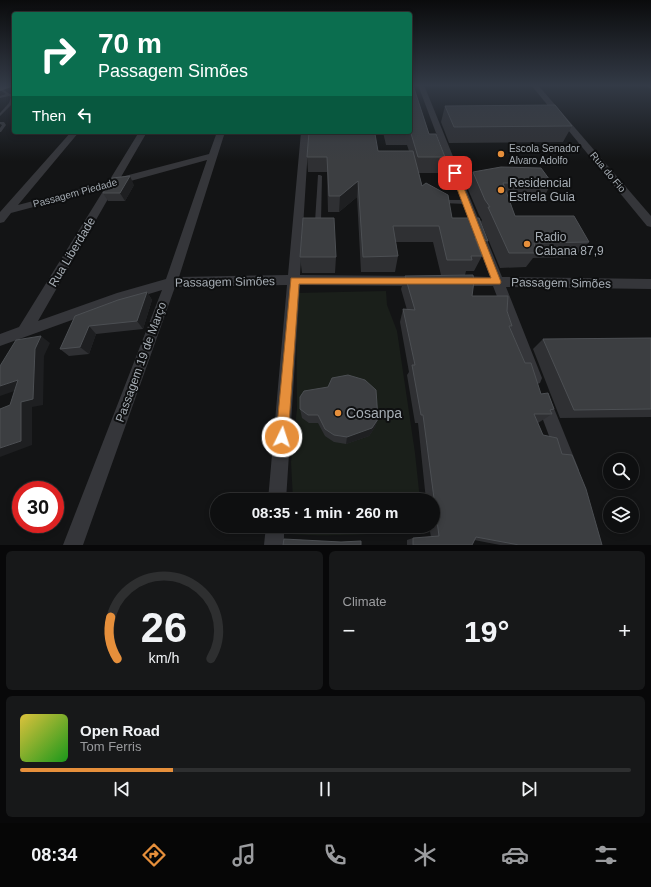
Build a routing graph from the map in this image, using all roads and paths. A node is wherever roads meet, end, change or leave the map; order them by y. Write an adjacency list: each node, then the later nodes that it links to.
1 (431, 110): 13 (street)
2 (556, 110): 17 (street, Rua do Fio)
3 (0, 123): 4 (lane)
4 (0, 131)
5 (73, 134): 14 (street)
6 (143, 134): 11 (street, Rua Liberdade)
7 (220, 134): 9 (street, Passagem 19 de Março)
8 (305, 134): 18 (street)
9 (212, 156): 11 (street, Passagem Piedade); 19 (street, Passagem 19 de Março)
10 (320, 176): 16 (lane)
11 (114, 183): 14 (street, Passagem Piedade); 22 (street, Rua Liberdade)
12 (444, 202): 13 (lane)
13 (466, 202): 20 (street)
14 (7, 211): 15 (street)
15 (0, 219)
16 (318, 222)
17 (651, 223)
18 (295, 280): 19 (street, Passagem Simões); 20 (street, Passagem Simões); 26 (street)
19 (171, 282): 22 (street, Passagem Simões); 28 (street, Passagem 19 de Março)
20 (497, 282): 21 (street, Passagem Simões); 25 (street)
21 (651, 284)
22 (25, 330): 23 (street, Passagem Simões); 24 (street, Rua Liberdade)
23 (0, 340)
24 (16, 344)
25 (574, 479)
26 (278, 493)
27 (275, 533): 29 (street)
28 (73, 545)
29 (274, 545)

